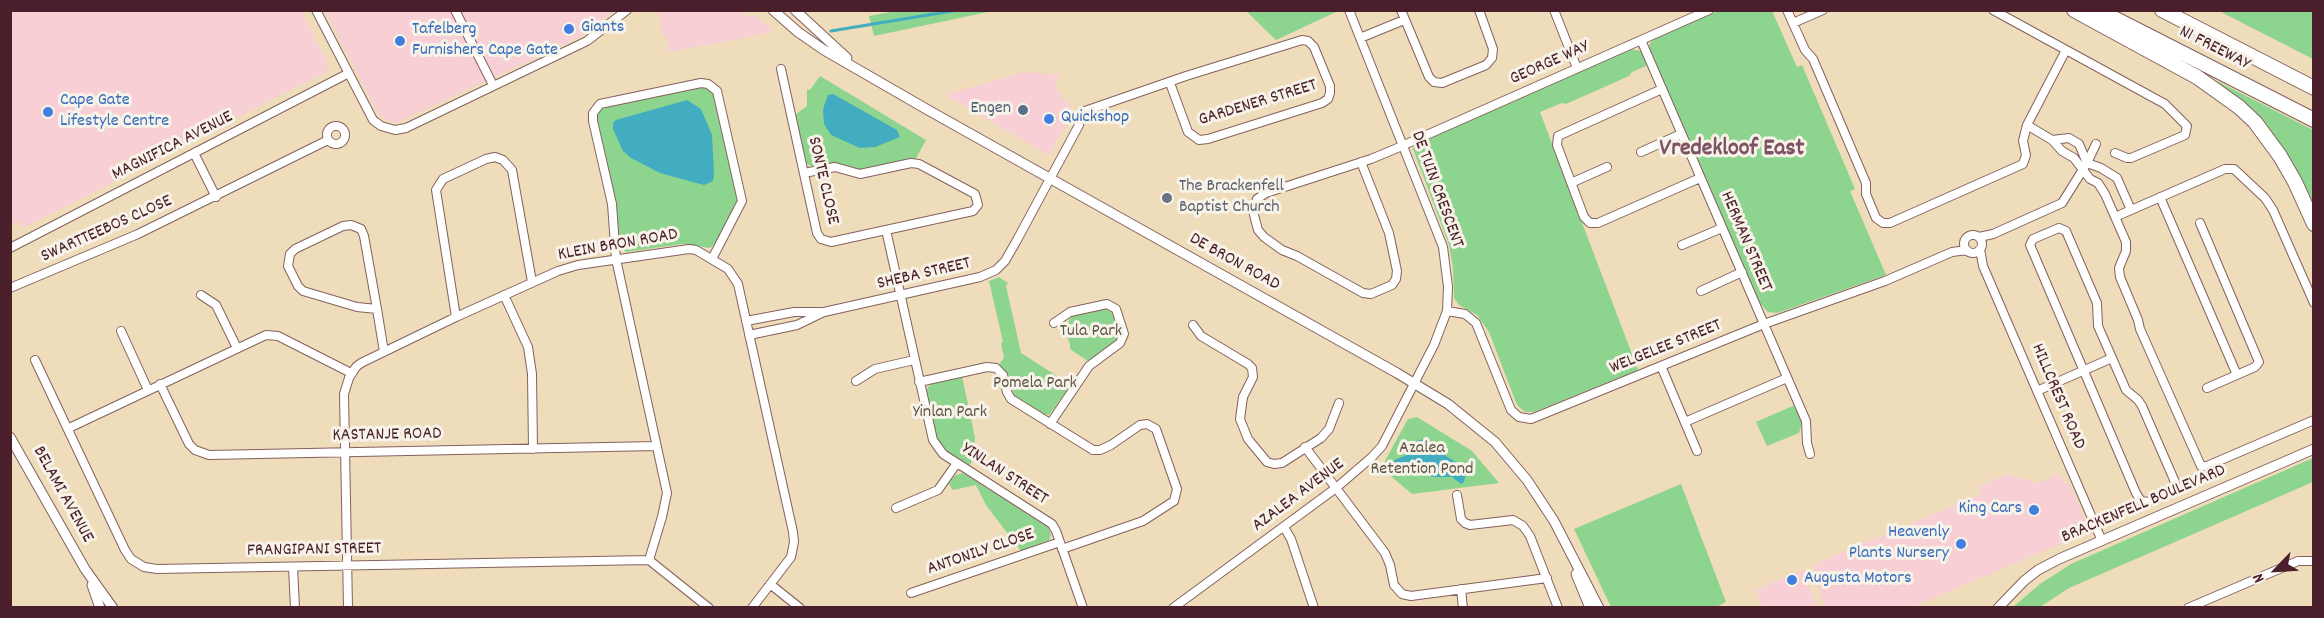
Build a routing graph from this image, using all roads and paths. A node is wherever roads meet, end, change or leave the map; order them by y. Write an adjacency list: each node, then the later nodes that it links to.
1 (316, 10): 24 (street)
2 (455, 10): 27 (street)
3 (627, 10): 27 (street)
4 (773, 10): 25 (street, DE BRON ROAD)
5 (795, 10): 25 (street, DE BRON ROAD)
6 (1349, 10): 19 (street, DE TUIN CRESCENT)
7 (1401, 10): 17 (street)
8 (1479, 10): 17 (street)
9 (1554, 10): 22 (street)
10 (1709, 10): 20 (street, GEORGE WAY)
11 (1787, 10): 18 (street)
12 (1823, 10): 18 (street)
13 (1993, 10): 21 (street)
14 (2074, 10): 53 (highway)
15 (2098, 10): 30 (highway, N1 FREEWAY)
16 (2162, 10): 28 (highway, N1 FREEWAY)
17 (1404, 20): 19 (street)
18 (1793, 23): 31 (street)
19 (1360, 38): 35 (street, DE TUIN CRESCENT)
20 (1641, 40): 22 (street, GEORGE WAY); 29 (street, HERMAN STREET)
21 (2066, 50): 31 (street); 39 (street)
22 (1577, 68): 35 (street, GEORGE WAY)
23 (781, 69): 44 (street, SONTE CLOSE)
24 (349, 73): 27 (street); 38 (street, MAGNIFICA AVENUE)
25 (865, 73): 46 (street, DE BRON ROAD)
26 (1170, 83): 26 (street, GARDENER STREET); 46 (street, GARDENER STREET)
27 (493, 85)
28 (2313, 88)
29 (1662, 89): 32 (street, HERMAN STREET); 47 (street)
30 (2313, 120)
31 (2027, 125): 34 (street)
32 (1681, 134): 37 (street); 45 (street, HERMAN STREET)
33 (328, 140): 48 (street, SWARTTEEBOS CLOSE)
34 (2052, 140): 41 (street); 43 (street)
35 (1403, 144): 40 (street, GEORGE WAY); 74 (street, DE TUIN CRESCENT)
36 (2096, 144): 41 (street)
37 (1641, 152)
38 (194, 153): 48 (street); 59 (street, MAGNIFICA AVENUE)
39 (2115, 153)
40 (1361, 162): 40 (street, GEORGE WAY)
41 (2087, 162): 43 (street); 50 (street)
42 (1607, 167): 47 (street)
43 (2083, 170): 51 (street); 57 (street)
44 (804, 173): 55 (street, SONTE CLOSE); 55 (street)
45 (1701, 178): 47 (street); 54 (street, HERMAN STREET)
46 (1049, 179): 71 (street, SHEBA STREET); 97 (street, DE BRON ROAD)
47 (1571, 183)
48 (216, 197): 67 (street, SWARTTEEBOS CLOSE)
49 (2160, 197): 50 (street); 72 (street); 93 (street)
50 (2132, 210): 51 (street)
51 (2115, 217): 103 (street)
52 (2200, 223): 93 (street)
53 (2313, 224)
54 (1722, 228): 58 (street); 65 (street, HERMAN STREET)
55 (886, 230): 71 (street)
56 (1965, 240): 57 (street); 60 (street); 61 (street, WELGELEE STREET)
57 (1980, 244): 60 (street, WELGELEE STREET); 64 (street, HILLCREST ROAD)
58 (1682, 245)
59 (10, 248)
60 (1969, 251): 61 (street, WELGELEE STREET); 64 (street, HILLCREST ROAD)
61 (1952, 252): 80 (street, WELGELEE STREET)
62 (616, 259): 63 (street, KLEIN BRON ROAD); 63 (street); 66 (street, KLEIN BRON ROAD); 108 (street)
63 (712, 259): 78 (street, KLEIN BRON ROAD)
64 (1983, 266): 101 (street, HILLCREST ROAD)
65 (1742, 273): 68 (street); 80 (street, HERMAN STREET)
66 (532, 282): 70 (street, KLEIN BRON ROAD); 77 (street)
67 (10, 288)
68 (1701, 291)
69 (201, 295): 85 (street)
70 (504, 295): 77 (street, KLEIN BRON ROAD); 110 (street)
71 (900, 295): 75 (street, SHEBA STREET); 89 (street, YINLAN STREET)
72 (2313, 303)
73 (376, 309): 73 (street); 86 (street)
74 (1447, 311): 90 (street, WELGELEE STREET); 97 (street, DE TUIN CRESCENT)
75 (824, 312): 76 (street, SHEBA STREET); 82 (street, SHEBA STREET)
76 (778, 315): 78 (street, SHEBA STREET); 82 (street)
77 (456, 317): 86 (street, KLEIN BRON ROAD)
78 (746, 321): 84 (street, KLEIN BRON ROAD)
79 (1054, 323): 105 (street)
80 (1764, 324): 90 (street, WELGELEE STREET); 94 (street, HERMAN STREET)
81 (1193, 325): 109 (street)
82 (780, 328): 84 (street, SHEBA STREET)
83 (121, 331): 100 (street)
84 (749, 335): 129 (street, KLEIN BRON ROAD)
85 (237, 348): 92 (street); 98 (street)
86 (384, 352): 92 (street, KLEIN BRON ROAD)
87 (2112, 358): 91 (street); 91 (street); 91 (street)
88 (35, 360): 106 (street, FRANGIPANI STREET)
89 (914, 360): 95 (street); 96 (street, YINLAN STREET)
90 (1660, 366): 104 (street)
91 (2084, 370): 101 (street)
92 (351, 373): 113 (street)
93 (2237, 375): 99 (street)
94 (1788, 378): 104 (street); 114 (street, HERMAN STREET)
95 (856, 381)
96 (919, 382): 105 (street); 115 (street, YINLAN STREET)
97 (1414, 383): 116 (street, AZALEA AVENUE); 119 (street, DE BRON ROAD)
98 (160, 384): 100 (street); 113 (street, KASTANJE ROAD)
99 (2207, 388)
100 (148, 390): 106 (street)
101 (2037, 391): 121 (street, HILLCREST ROAD)
102 (1339, 403): 109 (street)
103 (2313, 420)
104 (1685, 422): 112 (street)
105 (1050, 424): 122 (street, ANTONILY CLOSE)
106 (69, 428): 126 (street, FRANGIPANI STREET)
107 (10, 437): 127 (street, BELAMI AVENUE)
108 (656, 446): 110 (street, KASTANJE ROAD); 123 (street)
109 (1305, 447): 116 (street)
110 (533, 449): 113 (street, KASTANJE ROAD)
111 (2313, 449): 121 (street, BRACKENFELL BOULEVARD)
112 (1697, 451)
113 (344, 452): 125 (street)
114 (1810, 454)
115 (957, 463): 118 (street); 122 (street, YINLAN STREET)
116 (1336, 488): 120 (street, AZALEA AVENUE); 130 (street)
117 (1457, 495): 128 (street)
118 (896, 508)
119 (1554, 521): 144 (street, DE BRON ROAD); 145 (street, DE BRON ROAD)
120 (1284, 527): 140 (street, AZALEA AVENUE); 141 (street)
121 (2102, 540): 146 (street, BRACKENFELL BOULEVARD)
122 (1061, 545): 131 (street, ANTONILY CLOSE); 139 (street, YINLAN STREET)
123 (649, 560): 125 (street, FRANGIPANI STREET); 136 (street)
124 (2313, 561): 147 (street)
125 (347, 565): 126 (street, FRANGIPANI STREET); 135 (street)
126 (293, 567): 134 (street)
127 (85, 569): 132 (street, BELAMI AVENUE); 133 (street, BELAMI AVENUE)
128 (1546, 578): 130 (street); 143 (street)
129 (770, 584): 137 (street, KLEIN BRON ROAD); 138 (street)
130 (1461, 589): 142 (street)
131 (911, 593)
132 (100, 608)
133 (113, 608)
134 (295, 608)
135 (348, 608)
136 (709, 608)
137 (752, 608)
138 (800, 608)
139 (1083, 608)
140 (1173, 608)
141 (1314, 608)
142 (1463, 608)
143 (1558, 608)
144 (1590, 608)
145 (1599, 608)
146 (1998, 608)
147 (2188, 608)

